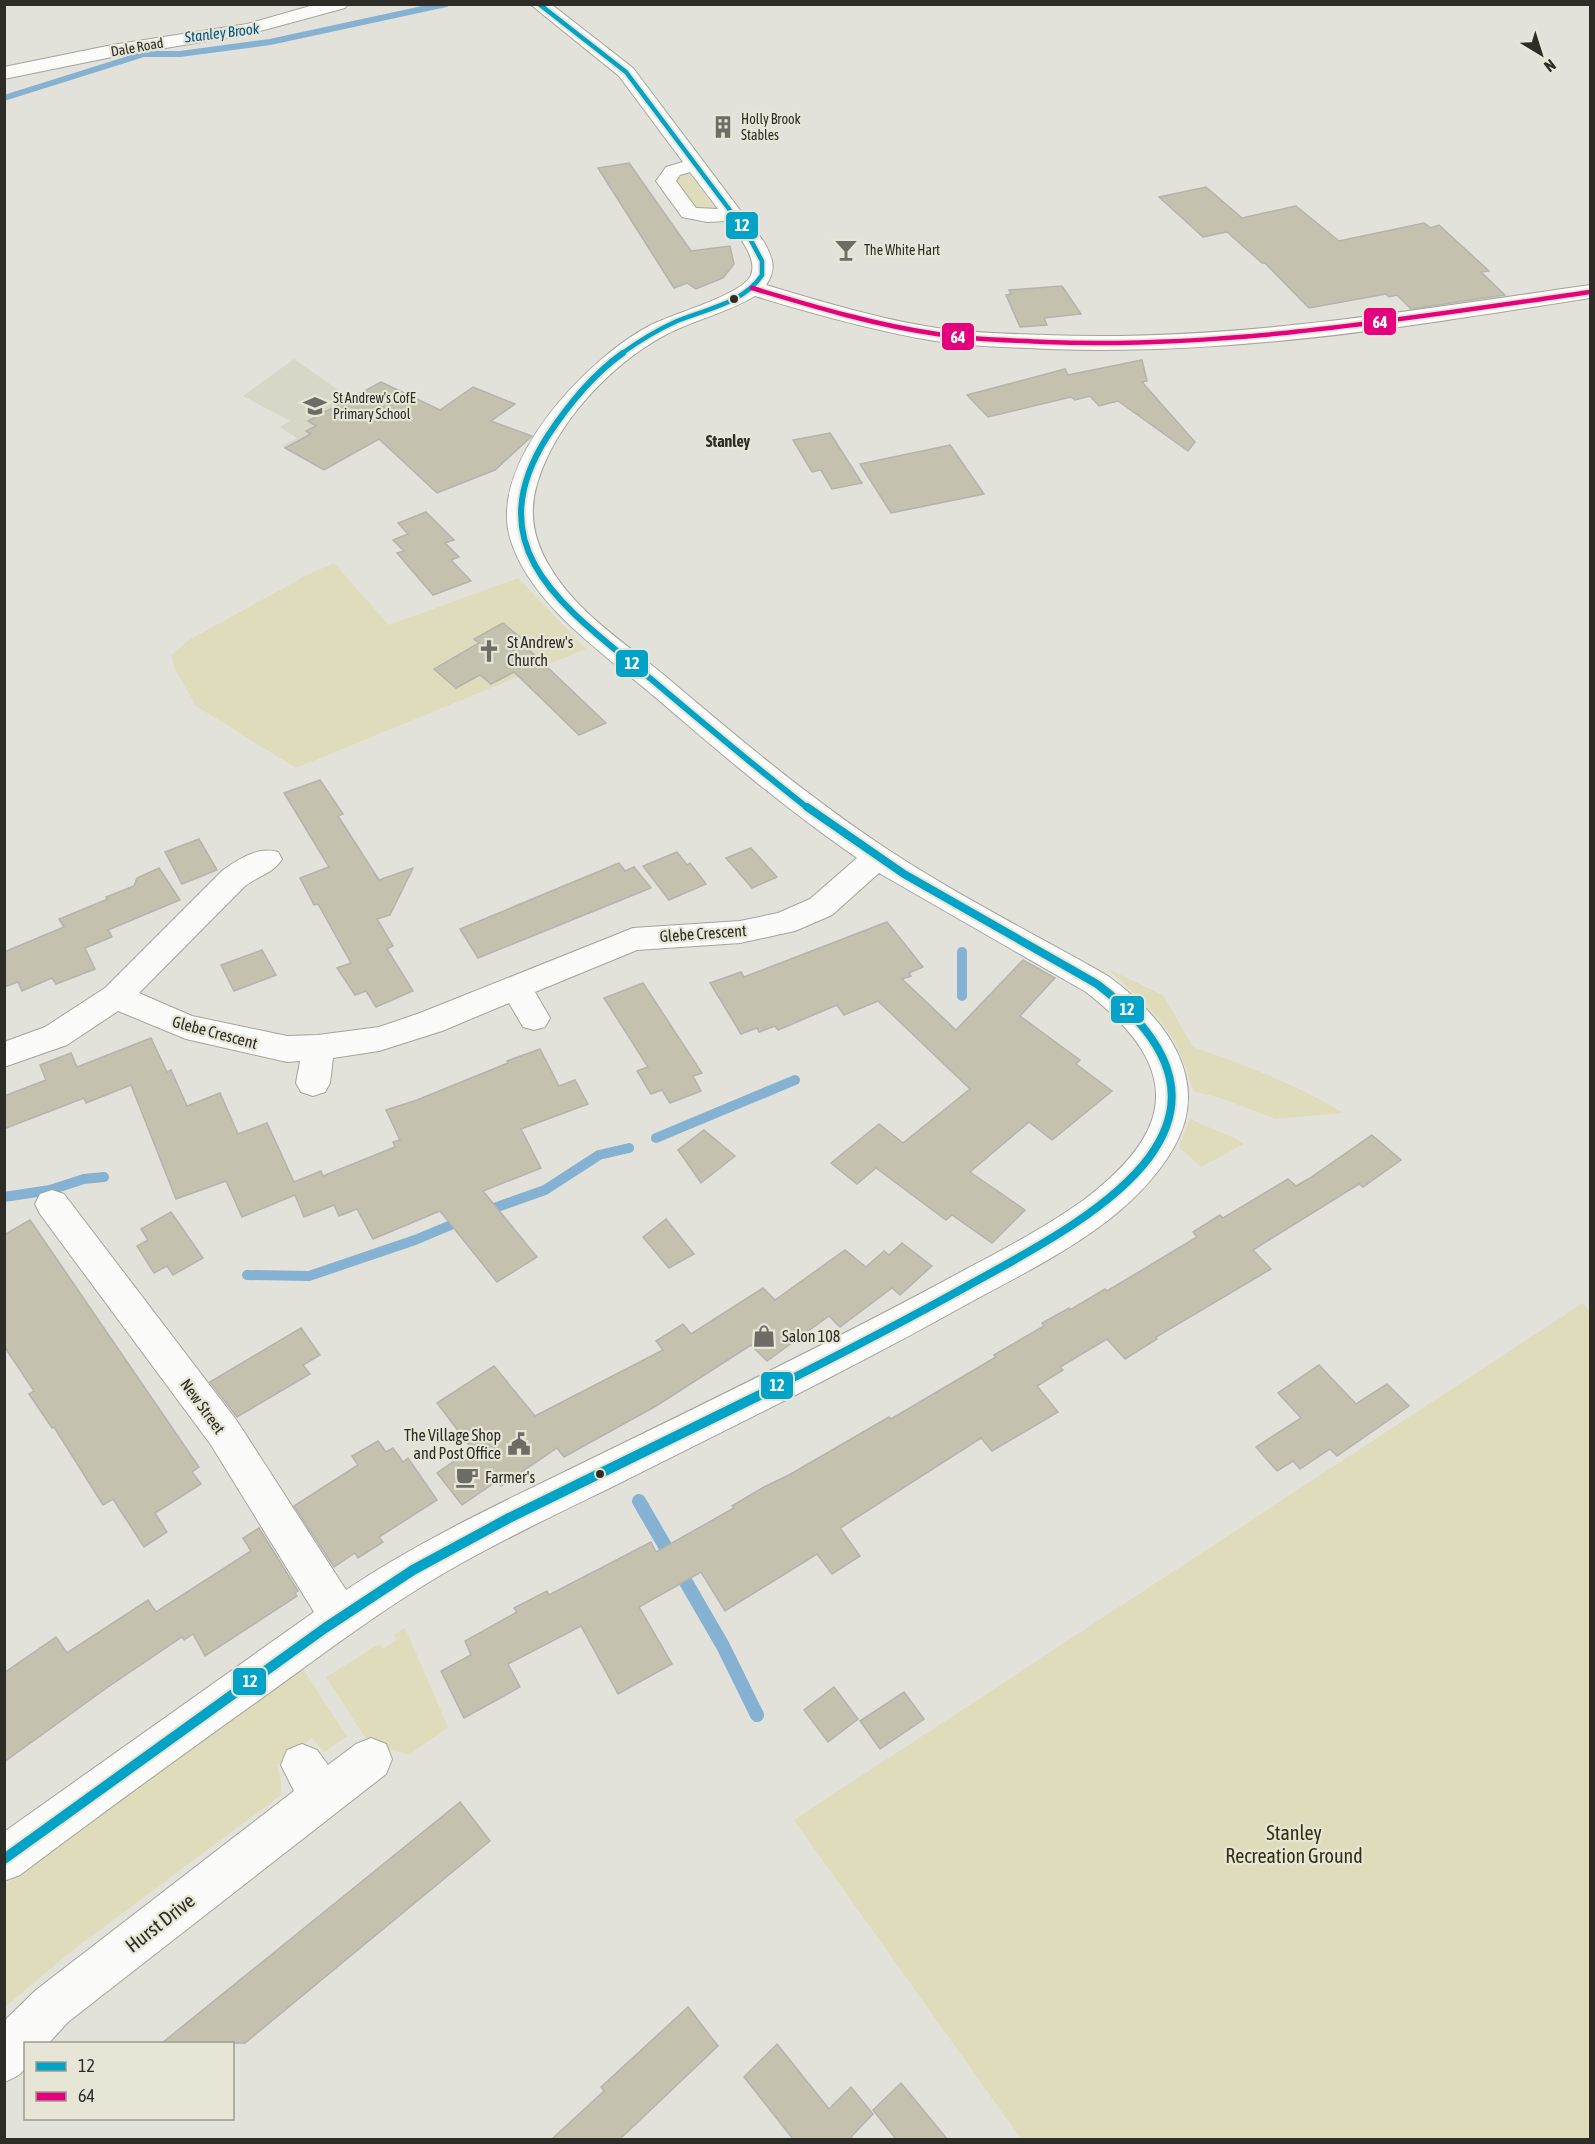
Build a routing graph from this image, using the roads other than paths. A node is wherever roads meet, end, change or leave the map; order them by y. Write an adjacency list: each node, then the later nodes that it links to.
1 (339, 4): 3 (street, Dale Road)
2 (539, 4): 4 (street)
3 (4, 74)
4 (695, 165): 5 (street); 5 (street)
5 (732, 215): 6 (street)
6 (752, 288): 7 (street); 8 (street)
7 (1590, 292)
8 (878, 857): 10 (street, Glebe Crescent); 17 (street)
9 (267, 860): 11 (street)
10 (515, 986): 12 (street); 13 (street, Glebe Crescent)
11 (116, 996): 13 (street, Glebe Crescent); 14 (street)
12 (534, 1018)
13 (318, 1048): 15 (street)
14 (4, 1055)
15 (313, 1083)
16 (52, 1204): 17 (street, New Street)
17 (340, 1617): 19 (street)
18 (370, 1759): 20 (street, Hurst Drive)
19 (4, 1859)
20 (4, 2059)

